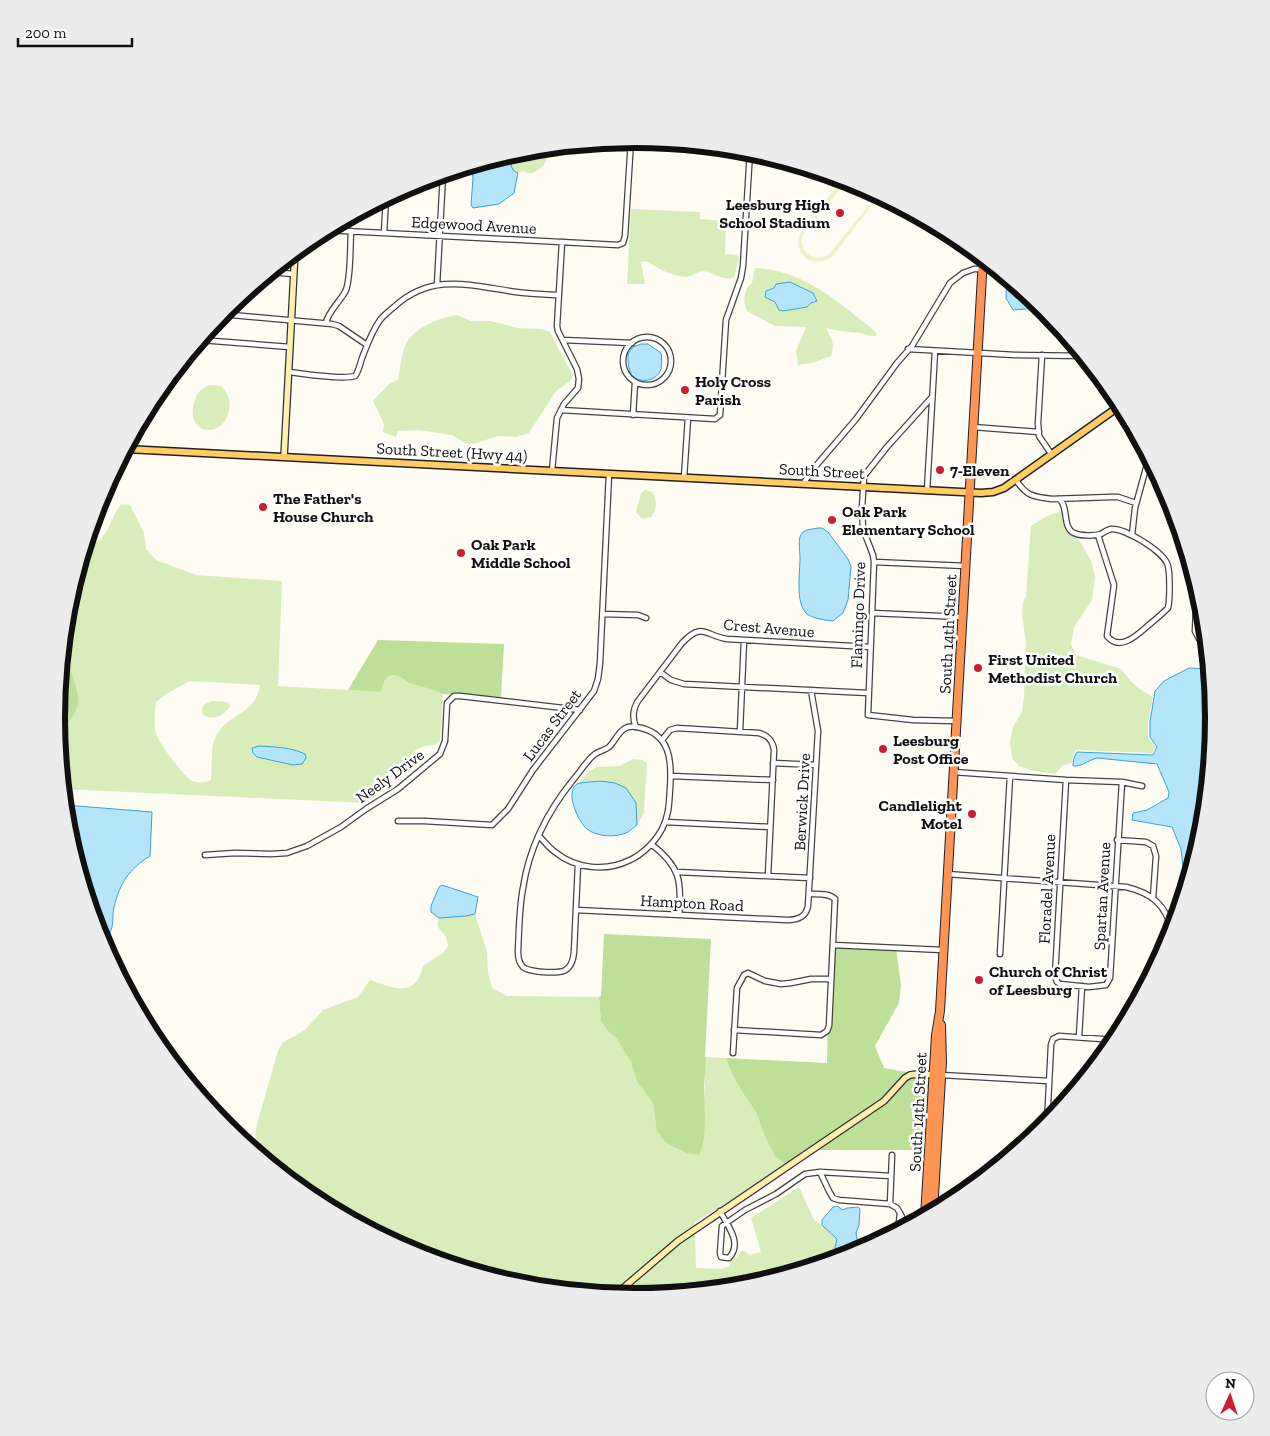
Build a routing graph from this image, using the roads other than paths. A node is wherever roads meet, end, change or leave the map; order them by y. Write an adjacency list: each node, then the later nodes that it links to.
1 (630, 148): 9 (street, Edgewood Avenue)
2 (750, 160): 36 (street)
3 (444, 181): 8 (street)
4 (386, 206): 7 (street)
5 (339, 231): 6 (street, Edgewood Avenue)
6 (351, 232): 7 (street, Edgewood Avenue); 19 (street)
7 (384, 233): 8 (street, Edgewood Avenue)
8 (440, 236): 9 (street, Edgewood Avenue); 15 (street)
9 (562, 242): 16 (street)
10 (295, 261): 14 (street)
11 (982, 266): 12 (highway, South 14th Street)
12 (982, 270): 25 (street); 27 (highway, South 14th Street)
13 (279, 273): 14 (street)
14 (294, 274): 18 (street)
15 (438, 284): 16 (street); 23 (street)
16 (559, 295): 20 (street)
17 (232, 315): 18 (street)
18 (292, 320): 19 (street); 24 (street)
19 (326, 323): 23 (street)
20 (563, 340): 22 (street); 33 (street)
21 (207, 341): 24 (street)
22 (632, 343): 31 (street); 31 (street)
23 (367, 345): 30 (street)
24 (290, 347): 30 (street)
25 (908, 349): 26 (street); 48 (street)
26 (935, 351): 27 (street); 32 (street)
27 (977, 352): 28 (street); 37 (highway, South 14th Street)
28 (1042, 355): 29 (street); 38 (street)
29 (1075, 356)
30 (289, 372): 41 (street)
31 (635, 382): 35 (street)
32 (932, 397): 49 (street); 50 (street)
33 (560, 410): 35 (street); 43 (street)
34 (1114, 410): 40 (main road, South Street)
35 (633, 415): 36 (street)
36 (688, 418): 46 (street)
37 (973, 427): 38 (street); 51 (highway, South 14th Street)
38 (1039, 432): 40 (street)
39 (133, 448): 41 (main road, South Street (Hwy 44))
40 (1052, 455): 47 (main road, South Street)
41 (284, 457): 43 (main road, South Street (Hwy 44))
42 (1146, 466): 53 (street)
43 (552, 471): 44 (main road, South Street (Hwy 44))
44 (609, 474): 45 (main road, South Street (Hwy 44)); 59 (street, Lucas Street)
45 (673, 477): 46 (main road, South Street)
46 (684, 478): 48 (main road, South Street)
47 (1016, 480): 51 (main road, South Street); 52 (street)
48 (803, 484): 49 (main road, South Street)
49 (864, 487): 50 (main road, South Street); 56 (street, Flamingo Drive)
50 (927, 491): 51 (main road, South Street)
51 (969, 493): 57 (highway, South 14th Street)
52 (1059, 499): 53 (street); 54 (street)
53 (1136, 503): 55 (street)
54 (1098, 535): 55 (street); 55 (street)
55 (1132, 535)
56 (874, 562): 57 (street); 58 (street, Flamingo Drive)
57 (966, 566): 60 (highway, South 14th Street)
58 (872, 613): 60 (street); 65 (street, Flamingo Drive)
59 (603, 614): 61 (street); 70 (street, Lucas Street)
60 (962, 617): 71 (highway, South 14th Street)
61 (646, 618)
62 (1196, 622): 63 (street)
63 (1199, 639)
64 (744, 640): 65 (street, Crest Avenue); 66 (street, Crest Avenue); 67 (street)
65 (870, 647): 69 (street, Flamingo Drive)
66 (660, 672): 67 (street); 72 (street, Crest Avenue)
67 (742, 687): 68 (street); 73 (street)
68 (811, 690): 69 (street); 76 (street, Berwick Drive)
69 (868, 693): 71 (street, Flamingo Drive)
70 (580, 710): 84 (street, Lucas Street); 90 (street, Neely Drive)
71 (956, 721): 77 (highway, South 14th Street)
72 (636, 727): 74 (street); 87 (street)
73 (740, 731): 74 (street); 75 (street)
74 (662, 740): 78 (street)
75 (774, 763): 76 (street); 80 (street)
76 (816, 765): 95 (street, Berwick Drive)
77 (954, 772): 79 (street); 93 (highway, South 14th Street)
78 (671, 776): 80 (street); 85 (street)
79 (1010, 776): 81 (street); 96 (street)
80 (772, 780): 86 (street)
81 (1066, 780): 82 (street); 97 (street, Floradel Avenue)
82 (1122, 782): 83 (street); 88 (street, Spartan Avenue)
83 (1142, 786)
84 (398, 821)
85 (665, 822): 86 (street); 89 (street)
86 (770, 827): 94 (street)
87 (539, 836): 91 (street); 101 (street)
88 (1117, 840): 98 (street, Spartan Avenue); 100 (street)
89 (651, 844): 91 (street); 92 (street)
90 (205, 855)
91 (578, 864): 101 (street)
92 (677, 872): 94 (street); 103 (street)
93 (947, 874): 96 (street); 106 (highway, South 14th Street)
94 (768, 876): 95 (street)
95 (810, 878): 99 (street, Berwick Drive)
96 (1004, 879): 97 (street); 107 (street)
97 (1060, 882): 98 (street); 109 (street, Floradel Avenue)
98 (1115, 885): 100 (street); 109 (street, Spartan Avenue)
99 (809, 894): 102 (street, Berwick Drive); 105 (street)
100 (1153, 898): 104 (street)
101 (576, 910): 103 (street, Hampton Road)
102 (805, 914): 103 (street, Hampton Road)
103 (679, 915)
104 (1168, 920)
105 (833, 945): 106 (street); 108 (street)
106 (943, 950): 114 (highway, South 14th Street)
107 (1000, 954)
108 (831, 979): 110 (street); 110 (street)
109 (1082, 986): 111 (street)
110 (734, 1030): 113 (street)
111 (1079, 1037): 112 (street); 115 (street)
112 (1106, 1039)
113 (733, 1053)
114 (937, 1075): 115 (street); 121 (highway, South 14th Street); 122 (highway, South 14th Street); 123 (street)
115 (1049, 1082): 116 (street)
116 (1048, 1111)
117 (892, 1155): 119 (street)
118 (820, 1172): 119 (street); 120 (street); 127 (street)
119 (891, 1176): 120 (street)
120 (890, 1204): 124 (street)
121 (933, 1204)
122 (926, 1208)
123 (720, 1212): 125 (street); 127 (street)
124 (900, 1213): 126 (street); 128 (street)
125 (714, 1216): 129 (street); 130 (street)
126 (902, 1221)
127 (727, 1222): 129 (street); 129 (street)
128 (899, 1223)
129 (722, 1226)
130 (623, 1288)

